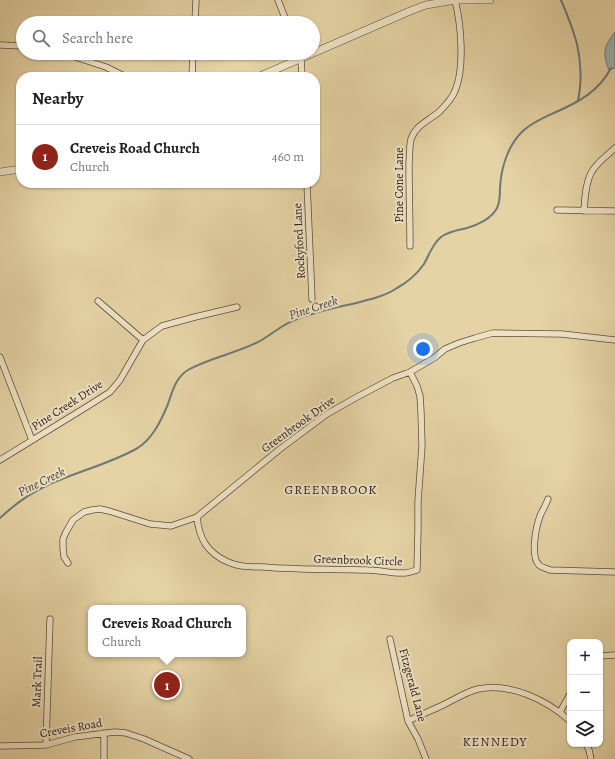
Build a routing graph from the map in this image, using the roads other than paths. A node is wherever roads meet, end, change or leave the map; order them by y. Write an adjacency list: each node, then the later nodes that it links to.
1 (196, 0): 5 (street)
2 (278, 0): 6 (street)
3 (455, 0): 4 (street); 9 (street); 25 (street, Pine Cone Lane)
4 (490, 0)
5 (195, 16)
6 (284, 16)
7 (0, 45): 8 (street)
8 (16, 46)
9 (320, 48)
10 (84, 60): 14 (street)
11 (193, 60): 15 (street)
12 (292, 60): 16 (street)
13 (300, 60): 17 (street)
14 (116, 72)
15 (192, 72)
16 (268, 72)
17 (302, 72)
18 (615, 148): 23 (street)
19 (16, 170): 20 (street)
20 (0, 172)
21 (307, 188): 26 (street, Rockyford Lane)
22 (557, 210): 23 (street)
23 (584, 211): 24 (street)
24 (615, 211)
25 (410, 246)
26 (312, 299)
27 (98, 301): 29 (street)
28 (237, 307): 29 (street, Pine Creek Drive)
29 (142, 340): 33 (street, Pine Creek Drive)
30 (615, 340): 32 (street, Greenbrook Drive)
31 (0, 357): 33 (street)
32 (410, 372): 36 (street, Greenbrook Drive); 36 (street, Greenbrook Circle)
33 (32, 440): 34 (street, Pine Creek Drive)
34 (0, 460)
35 (548, 499): 38 (street)
36 (197, 517): 37 (street, Greenbrook Drive)
37 (68, 563)
38 (615, 572)
39 (50, 619): 48 (street, Mark Trail)
40 (390, 638): 46 (street, Fitzgerald Lane)
41 (615, 655): 42 (street)
42 (603, 656)
43 (567, 699): 44 (street)
44 (560, 712): 45 (street); 46 (street)
45 (567, 718)
46 (408, 721): 53 (street, Fitzgerald Lane)
47 (104, 733): 48 (street, Creveis Road); 51 (street); 52 (street, Creveis Road)
48 (46, 745): 49 (street, Creveis Road)
49 (0, 746)
50 (588, 747): 54 (street)
51 (104, 759)
52 (189, 759)
53 (426, 759)
54 (591, 759)

